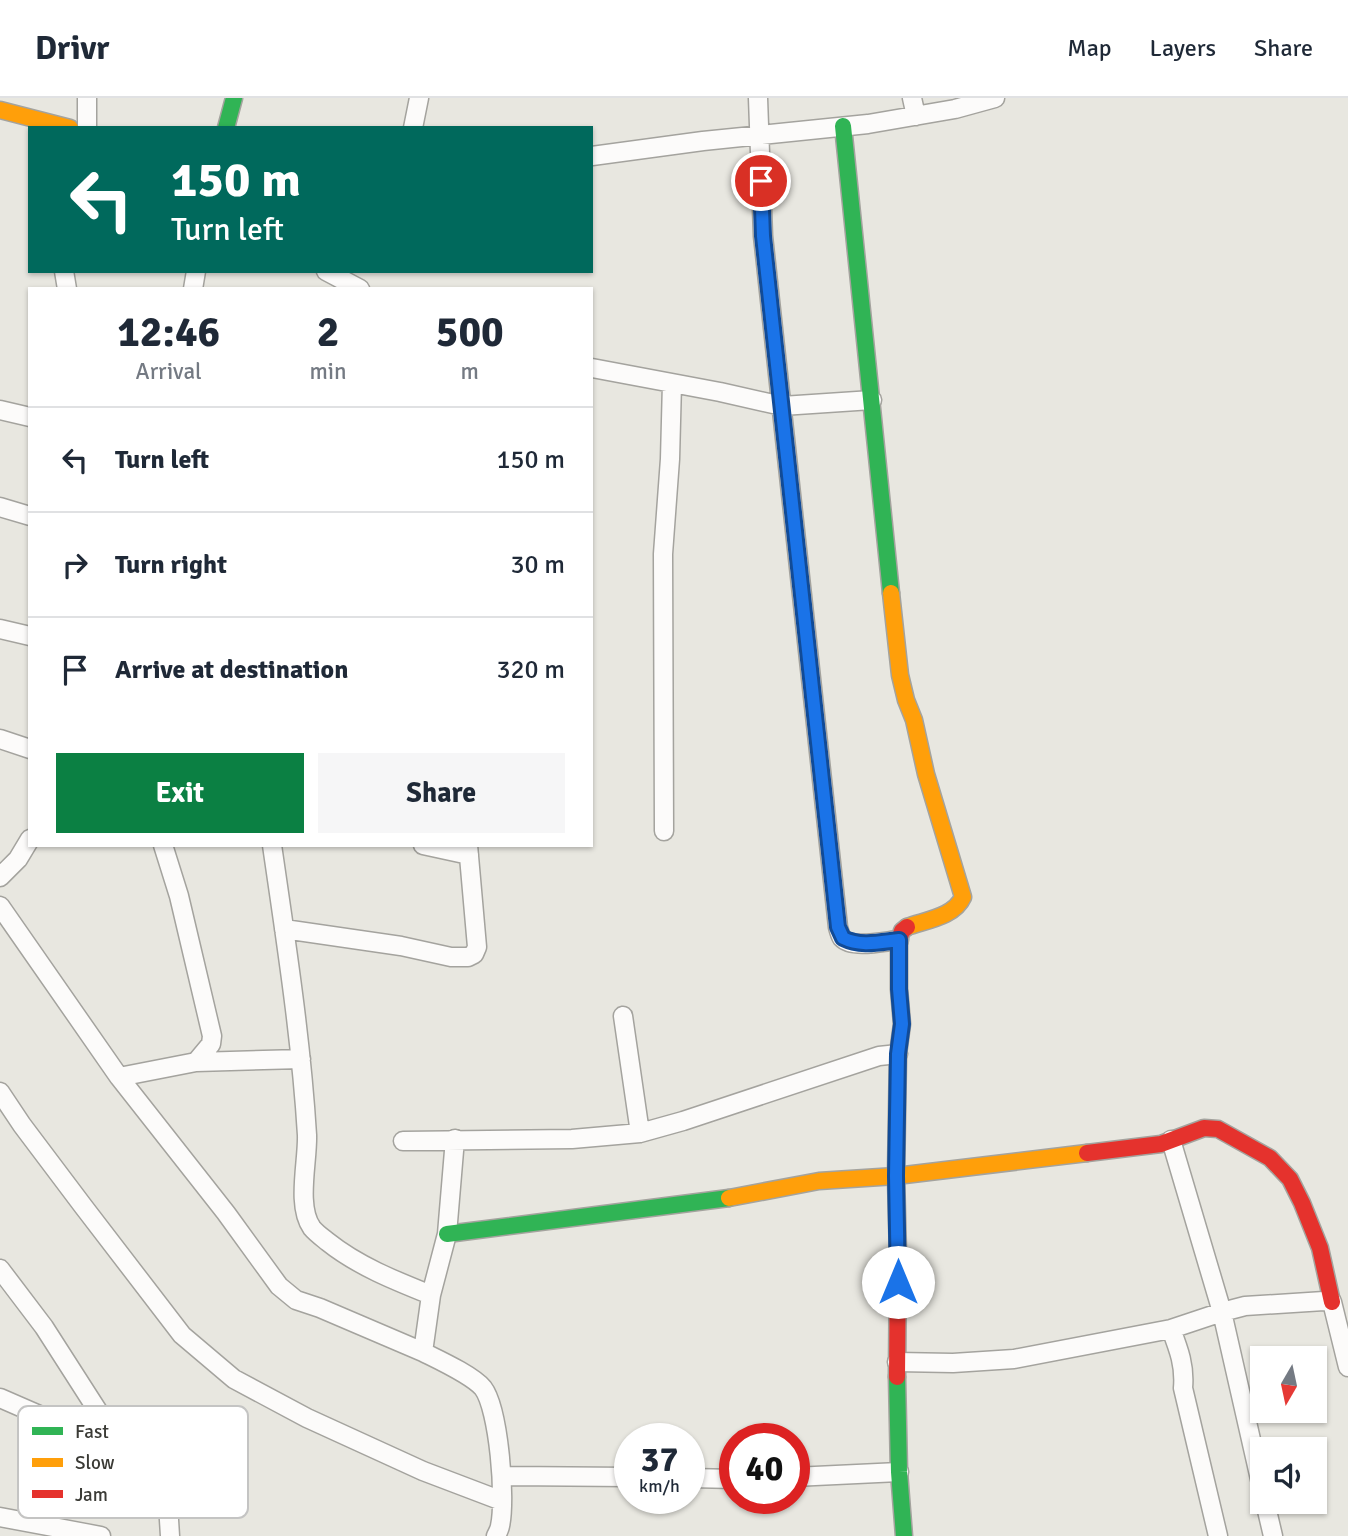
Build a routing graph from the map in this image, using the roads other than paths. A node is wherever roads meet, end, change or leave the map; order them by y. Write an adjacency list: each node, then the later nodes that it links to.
1 (87, 98): 9 (street)
2 (233, 98): 10 (street)
3 (419, 98): 11 (street)
4 (758, 98): 13 (street)
5 (995, 98): 6 (street)
6 (914, 107): 12 (street)
7 (0, 110): 8 (street)
8 (62, 126)
9 (87, 126)
10 (226, 126)
11 (413, 126)
12 (843, 126): 13 (street); 19 (street)
13 (761, 135): 14 (street); 20 (street)
14 (593, 156)
15 (331, 273): 16 (street)
16 (356, 287)
17 (593, 368): 18 (street)
18 (672, 383): 20 (street); 29 (street)
19 (872, 400): 20 (street); 38 (street)
20 (782, 406): 38 (street)
21 (0, 410): 22 (street)
22 (28, 417)
23 (0, 507): 24 (street)
24 (28, 515)
25 (0, 629): 26 (street)
26 (28, 636)
27 (0, 739): 28 (street)
28 (28, 748)
29 (664, 831)
30 (28, 842): 35 (street)
31 (164, 847): 42 (street)
32 (272, 847): 37 (street)
33 (441, 847): 34 (street)
34 (468, 850): 37 (street)
35 (0, 877)
36 (0, 906): 43 (street)
37 (284, 929): 41 (street)
38 (899, 940): 40 (street)
39 (623, 1016): 45 (street)
40 (898, 1054): 45 (street); 49 (street)
41 (301, 1059): 42 (street); 52 (street)
42 (197, 1062): 43 (street)
43 (120, 1077): 56 (street)
44 (0, 1092): 67 (street)
45 (640, 1133): 46 (street)
46 (455, 1139): 47 (street); 50 (street)
47 (403, 1140)
48 (1171, 1140): 49 (street); 53 (street); 54 (street)
49 (896, 1176): 50 (street); 57 (street)
50 (447, 1234): 52 (street)
51 (0, 1269): 61 (street)
52 (431, 1295): 56 (street)
53 (1332, 1302): 54 (street); 58 (street)
54 (1222, 1312): 55 (street); 62 (street)
55 (1171, 1329): 57 (street); 75 (street)
56 (423, 1352): 64 (street)
57 (897, 1362): 63 (street)
58 (1348, 1367)
59 (0, 1398): 60 (street)
60 (18, 1406)
61 (95, 1406)
62 (1250, 1437)
63 (900, 1472): 65 (street); 74 (street)
64 (502, 1476): 66 (street); 67 (street)
65 (810, 1476)
66 (614, 1477)
67 (502, 1501): 73 (street)
68 (1268, 1514): 76 (street)
69 (0, 1517): 71 (street)
70 (169, 1518): 72 (street)
71 (101, 1536)
72 (170, 1536)
73 (496, 1536)
74 (904, 1536)
75 (1218, 1536)
76 (1273, 1536)

